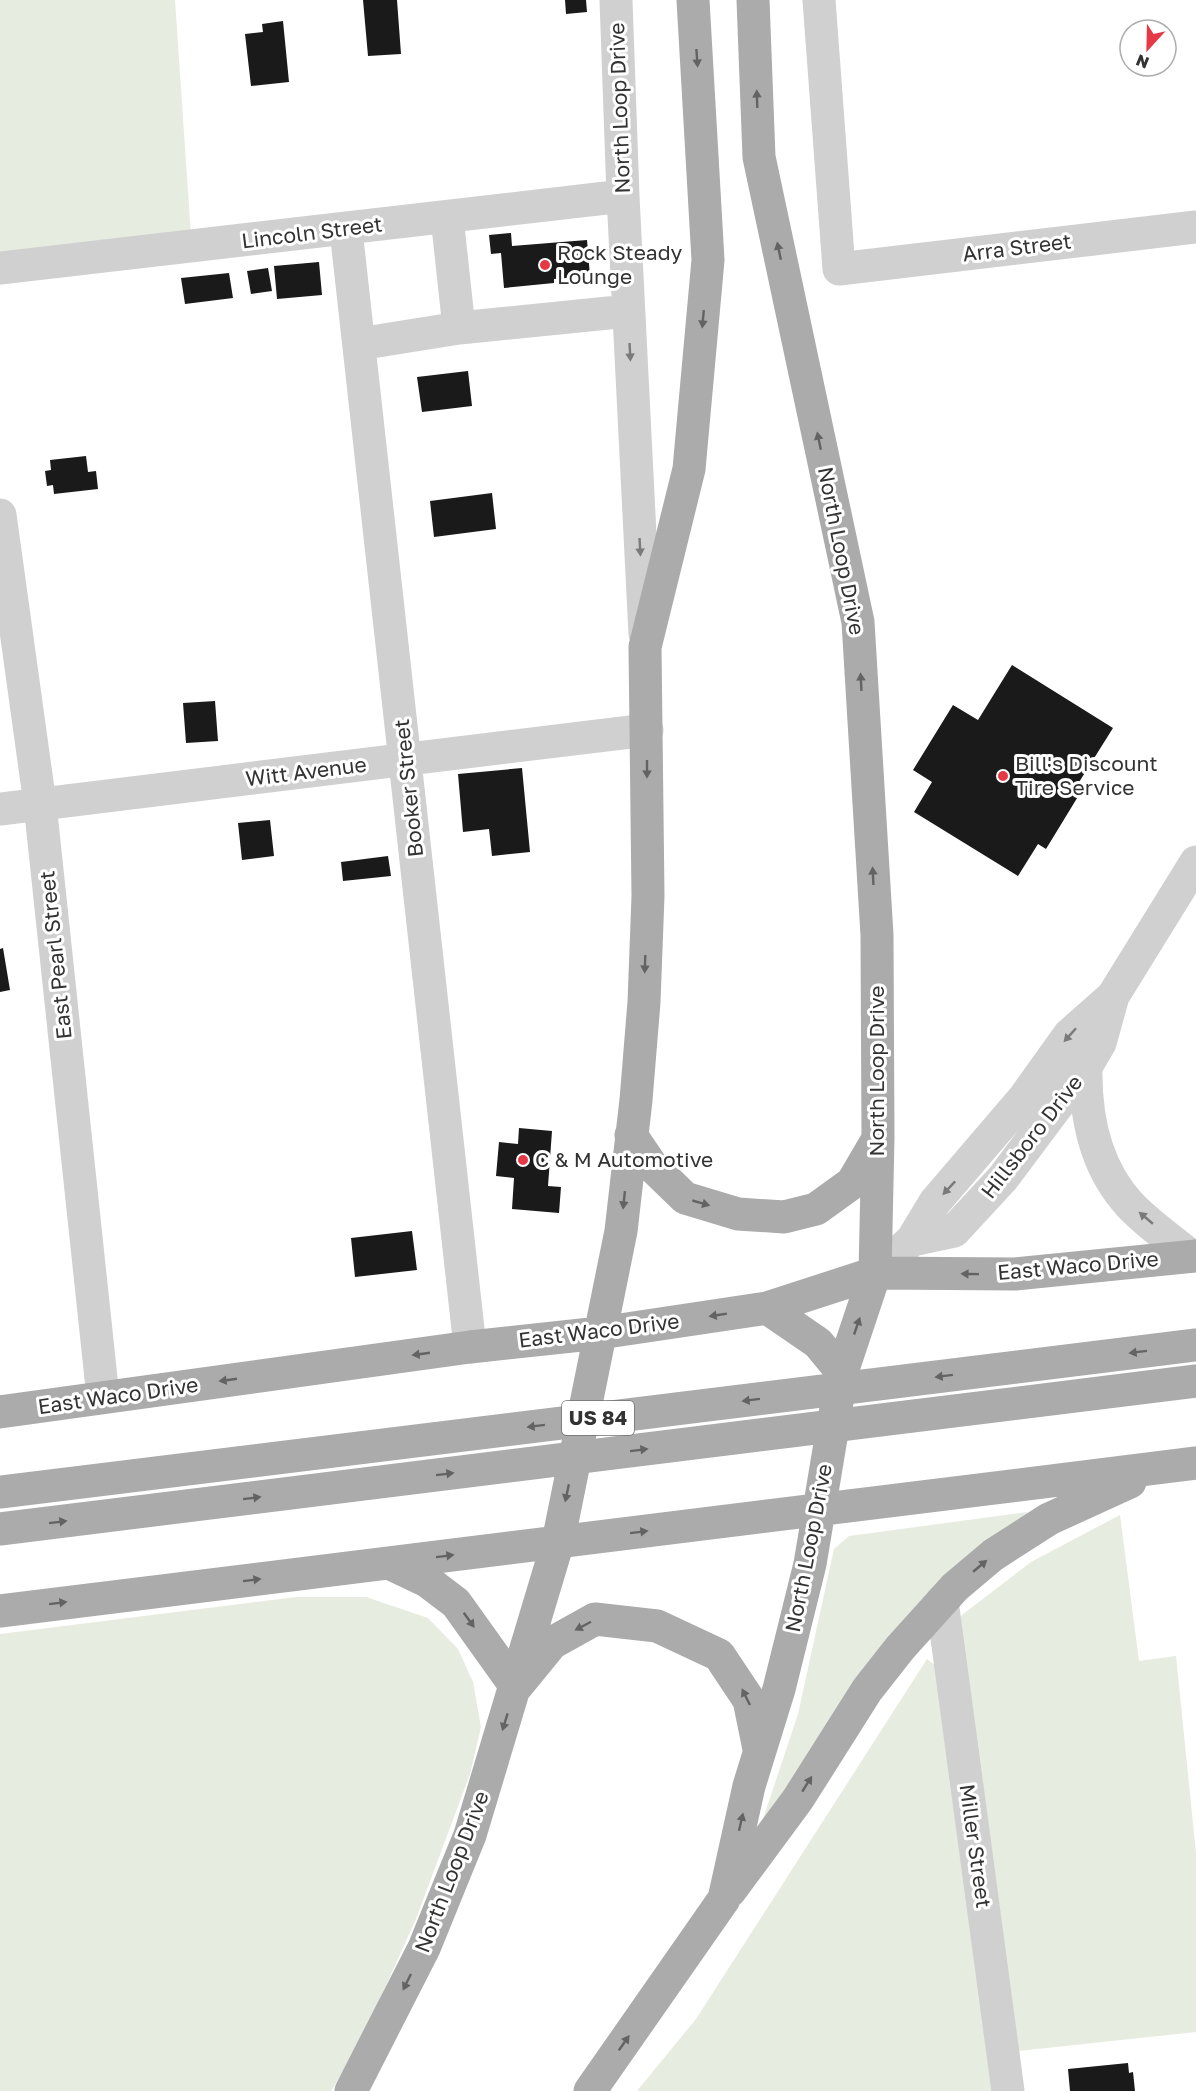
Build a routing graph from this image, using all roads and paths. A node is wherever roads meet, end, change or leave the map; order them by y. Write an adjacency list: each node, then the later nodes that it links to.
1 (616, 0): 5 (street, North Loop Drive)
2 (693, 0): 14 (main road, North Loop Drive, one-way to 14)
3 (753, 0): 23 (main road, North Loop Drive, one-way to 3)
4 (819, 0): 7 (street, Arra Street)
5 (623, 196): 6 (street, Lincoln Street); 10 (street, North Loop Drive)
6 (447, 217): 8 (street, Lincoln Street); 11 (street)
7 (1196, 226)
8 (346, 230): 9 (street, Lincoln Street); 12 (street, Booker Street)
9 (0, 268)
10 (628, 311): 11 (street); 14 (street, North Loop Drive, one-way to 14)
11 (459, 328): 12 (street)
12 (359, 344): 16 (street, Booker Street)
13 (0, 515): 17 (street, East Pearl Street)
14 (645, 648): 15 (main road, North Loop Drive)
15 (647, 730): 16 (street, Witt Avenue); 22 (main road, North Loop Drive, one-way to 22)
16 (406, 760): 17 (street, Witt Avenue); 30 (street, Booker Street)
17 (40, 804): 18 (street, Witt Avenue); 33 (street, East Pearl Street)
18 (0, 809)
19 (1196, 862): 20 (street, Hillsboro Drive)
20 (1113, 996): 21 (street, Hillsboro Drive); 24 (street, Hillsboro Drive, one-way to 24)
21 (1086, 1067): 24 (street, Hillsboro Drive); 25 (street, one-way to 21)
22 (632, 1135): 23 (main road, one-way to 23); 28 (main road, North Loop Drive, one-way to 28)
23 (878, 1138): 26 (main road, North Loop Drive)
24 (912, 1240): 26 (street, Hillsboro Drive)
25 (1194, 1256): 26 (main road, East Waco Drive, one-way to 26)
26 (875, 1273): 27 (main road, East Waco Drive); 31 (main road, North Loop Drive, one-way to 26)
27 (767, 1308): 28 (main road, East Waco Drive, one-way to 28); 31 (main road)
28 (600, 1333): 30 (main road, East Waco Drive); 40 (main road, North Loop Drive, one-way to 40)
29 (1196, 1345): 37 (main road, US 84, one-way to 37, bridge)
30 (470, 1347): 33 (main road, East Waco Drive, one-way to 33)
31 (842, 1372): 38 (main road, North Loop Drive)
32 (1196, 1382): 39 (main road, US 84, one-way to 32, bridge)
33 (103, 1397): 34 (main road, East Waco Drive)
34 (0, 1412)
35 (1196, 1463): 36 (main road)
36 (1162, 1467): 38 (main road); 42 (main road, one-way to 36)
37 (0, 1492)
38 (819, 1510): 40 (main road, one-way to 38); 45 (main road, North Loop Drive)
39 (0, 1529)
40 (558, 1542): 41 (main road, one-way to 40); 44 (main road, North Loop Drive)
41 (389, 1563): 43 (main road, one-way to 41); 44 (main road, one-way to 44)
42 (942, 1601): 46 (main road, one-way to 42); 49 (street, Miller Street)
43 (0, 1611)
44 (516, 1687): 45 (main road, one-way to 44); 47 (main road, North Loop Drive, one-way to 47)
45 (760, 1754): 46 (main road, North Loop Drive, one-way to 45)
46 (724, 1899): 48 (main road, North Loop Drive, one-way to 46)
47 (351, 2091)
48 (590, 2091)
49 (1008, 2091)

